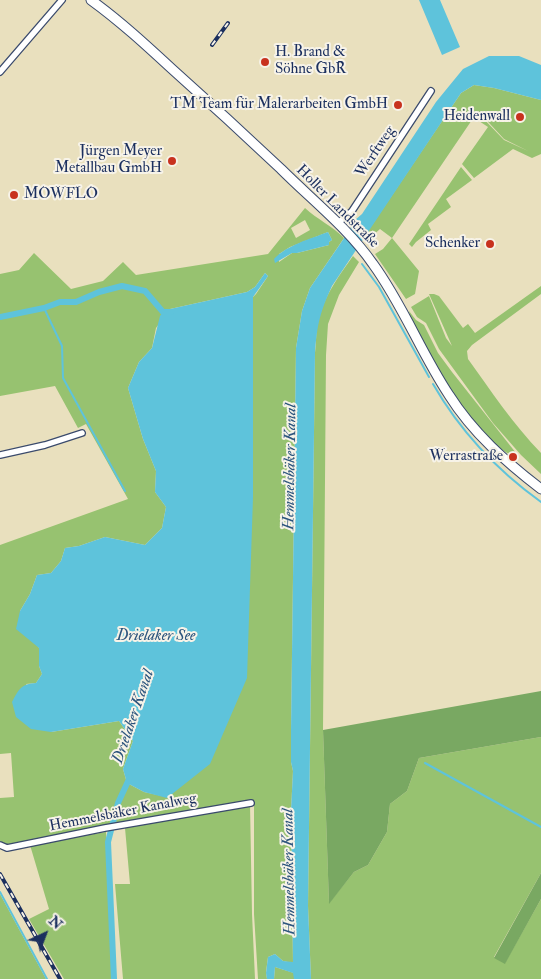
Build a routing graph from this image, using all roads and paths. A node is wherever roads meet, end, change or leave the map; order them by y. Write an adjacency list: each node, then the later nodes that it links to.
1 (62, 0): 3 (street)
2 (92, 0): 5 (main road, Holler Landstraße)
3 (0, 72)
4 (431, 91): 5 (street, Werftweg)
5 (338, 223): 8 (main road, Holler Landstraße)
6 (82, 432): 7 (street)
7 (0, 455)
8 (541, 490)
9 (251, 803): 10 (street, Hemmelsbäker Kanalweg)
10 (0, 845)

